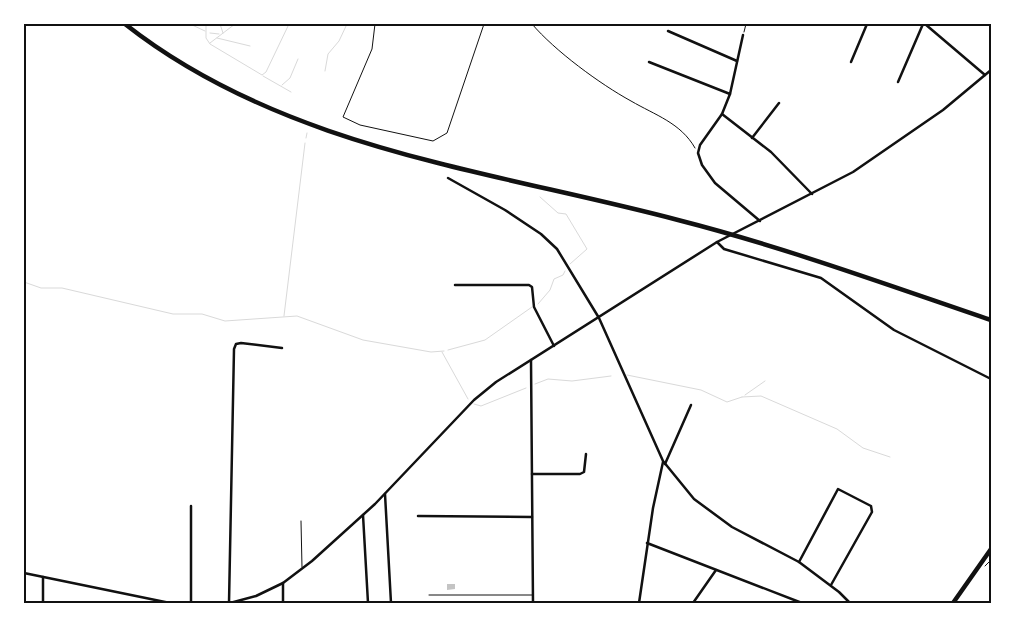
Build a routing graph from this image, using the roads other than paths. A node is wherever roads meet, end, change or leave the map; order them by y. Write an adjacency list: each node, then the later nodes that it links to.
1 (125, 24): 21 (main road)
2 (867, 24): 8 (street)
3 (924, 24): 10 (street); 11 (street)
4 (668, 31): 6 (street)
5 (743, 35): 6 (street)
6 (736, 61): 12 (street)
7 (649, 62): 12 (street)
8 (851, 62)
9 (991, 70): 10 (street)
10 (986, 75): 17 (street)
11 (898, 82)
12 (730, 94): 14 (street)
13 (778, 103): 15 (street)
14 (722, 114): 15 (street); 18 (street)
15 (752, 138): 17 (street)
16 (448, 178): 23 (street)
17 (812, 194): 18 (street)
18 (760, 221): 19 (street)
19 (717, 242): 23 (street); 28 (street)
20 (455, 285): 25 (street)
21 (977, 315): 22 (main road); 24 (main road)
22 (991, 316)
23 (599, 318): 25 (street); 31 (street)
24 (991, 320)
25 (554, 346): 27 (street)
26 (282, 348): 53 (street)
27 (531, 360): 32 (street); 33 (street)
28 (991, 379)
29 (691, 405): 31 (street)
30 (586, 454): 32 (street)
31 (664, 463): 39 (street); 41 (street)
32 (532, 474): 37 (street)
33 (385, 494): 35 (street); 56 (street)
34 (191, 506): 52 (street)
35 (363, 515): 42 (street); 55 (street)
36 (418, 516): 37 (street)
37 (532, 517): 49 (street)
38 (301, 521): 42 (lane)
39 (648, 543): 43 (street); 58 (street)
40 (991, 549): 62 (main road)
41 (799, 562): 47 (street); 47 (street)
42 (302, 568): 46 (street)
43 (716, 570): 59 (street); 60 (street)
44 (24, 573): 45 (street)
45 (43, 577): 50 (street); 51 (street)
46 (283, 583): 53 (street); 54 (street)
47 (831, 585): 61 (street)
48 (429, 595): 49 (lane)
49 (533, 595): 57 (street)
50 (43, 603)
51 (170, 603)
52 (190, 603)
53 (229, 603)
54 (283, 603)
55 (368, 603)
56 (391, 603)
57 (533, 603)
58 (639, 603)
59 (693, 603)
60 (802, 603)
61 (850, 603)
62 (953, 603)

